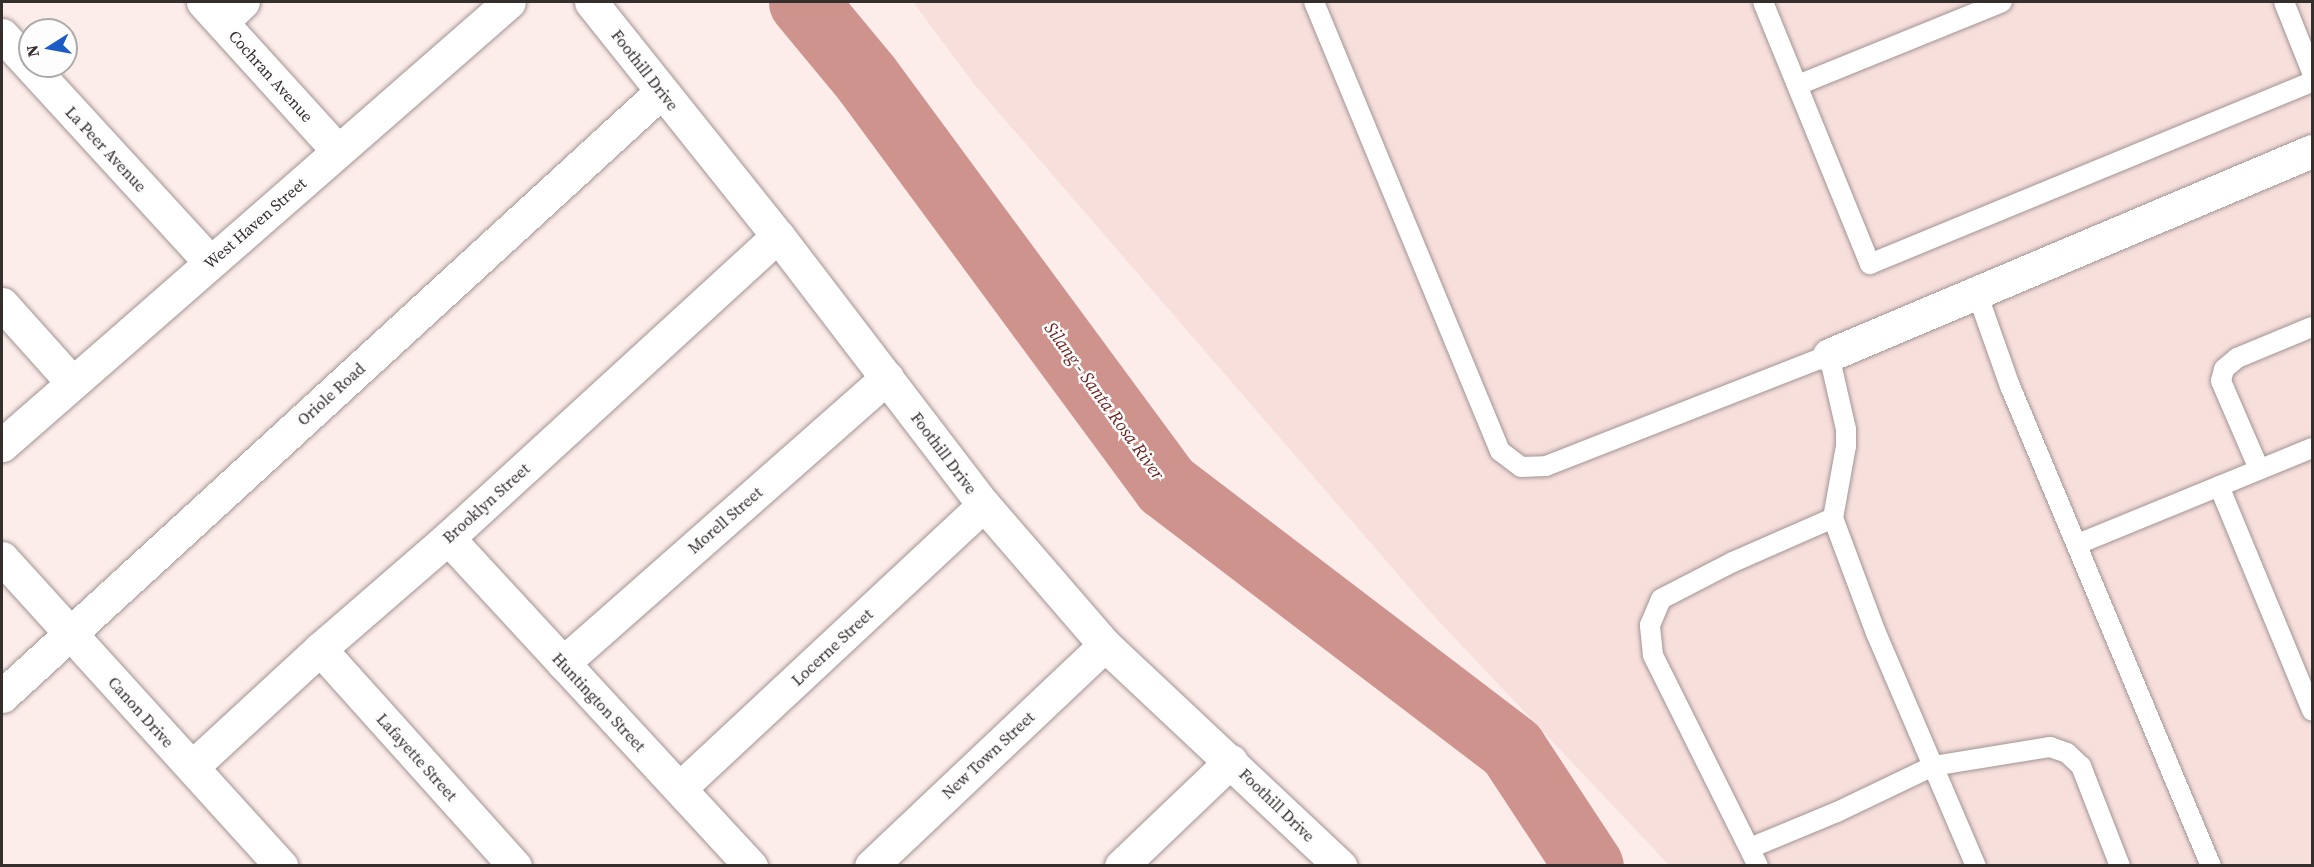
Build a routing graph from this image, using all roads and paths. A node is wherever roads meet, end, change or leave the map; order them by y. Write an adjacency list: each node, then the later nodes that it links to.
1 (509, 2): 13 (street, West Haven Street)
2 (591, 2): 12 (street, Foothill Drive)
3 (1314, 2): 20 (lane)
4 (1763, 2): 11 (lane)
5 (2002, 2): 11 (lane)
6 (2284, 2): 9 (lane)
7 (223, 8): 13 (street, Cochran Avenue)
8 (2, 35): 16 (street, La Peer Avenue)
9 (2313, 72)
10 (2313, 82): 11 (lane)
11 (1798, 85)
12 (661, 92): 15 (street, Foothill Drive); 32 (street, Oriole Road)
13 (338, 151): 16 (street, West Haven Street)
14 (2313, 151): 17 (street)
15 (778, 236): 21 (street, Foothill Drive); 29 (street, Brooklyn Street)
16 (210, 262): 22 (street, West Haven Street)
17 (1977, 293): 20 (street); 30 (lane)
18 (2, 304): 22 (street)
19 (2313, 327): 25 (lane)
20 (1829, 355): 28 (lane)
21 (887, 377): 27 (street, Foothill Drive); 35 (street, Morell Street)
22 (72, 382): 23 (street, West Haven Street)
23 (2, 444)
24 (2313, 448): 25 (lane)
25 (2259, 470): 26 (lane)
26 (2219, 486): 30 (lane); 37 (lane)
27 (984, 505): 33 (street, Foothill Drive); 41 (street, Locerne Street)
28 (1833, 518): 39 (lane); 42 (lane)
29 (448, 538): 34 (street, Brooklyn Street); 35 (street, Huntington Street)
30 (2078, 544): 51 (lane)
31 (2, 558): 32 (street, Canon Drive)
32 (69, 633): 36 (street, Oriole Road); 40 (street, Canon Drive)
33 (1105, 645): 38 (street, Foothill Drive); 46 (street, New Town Street)
34 (320, 649): 40 (street, Brooklyn Street); 44 (street, Lafayette Street)
35 (563, 663): 41 (street, Huntington Street)
36 (2, 696)
37 (2313, 711)
38 (1231, 761): 47 (street); 48 (street, Foothill Drive)
39 (1933, 766): 42 (lane); 49 (lane); 50 (lane)
40 (192, 767): 43 (street, Canon Drive)
41 (680, 788): 45 (street, Huntington Street)
42 (1754, 857)
43 (281, 866)
44 (514, 866)
45 (751, 866)
46 (871, 866)
47 (1121, 866)
48 (1340, 866)
49 (1976, 866)
50 (2120, 866)
51 (2211, 866)

